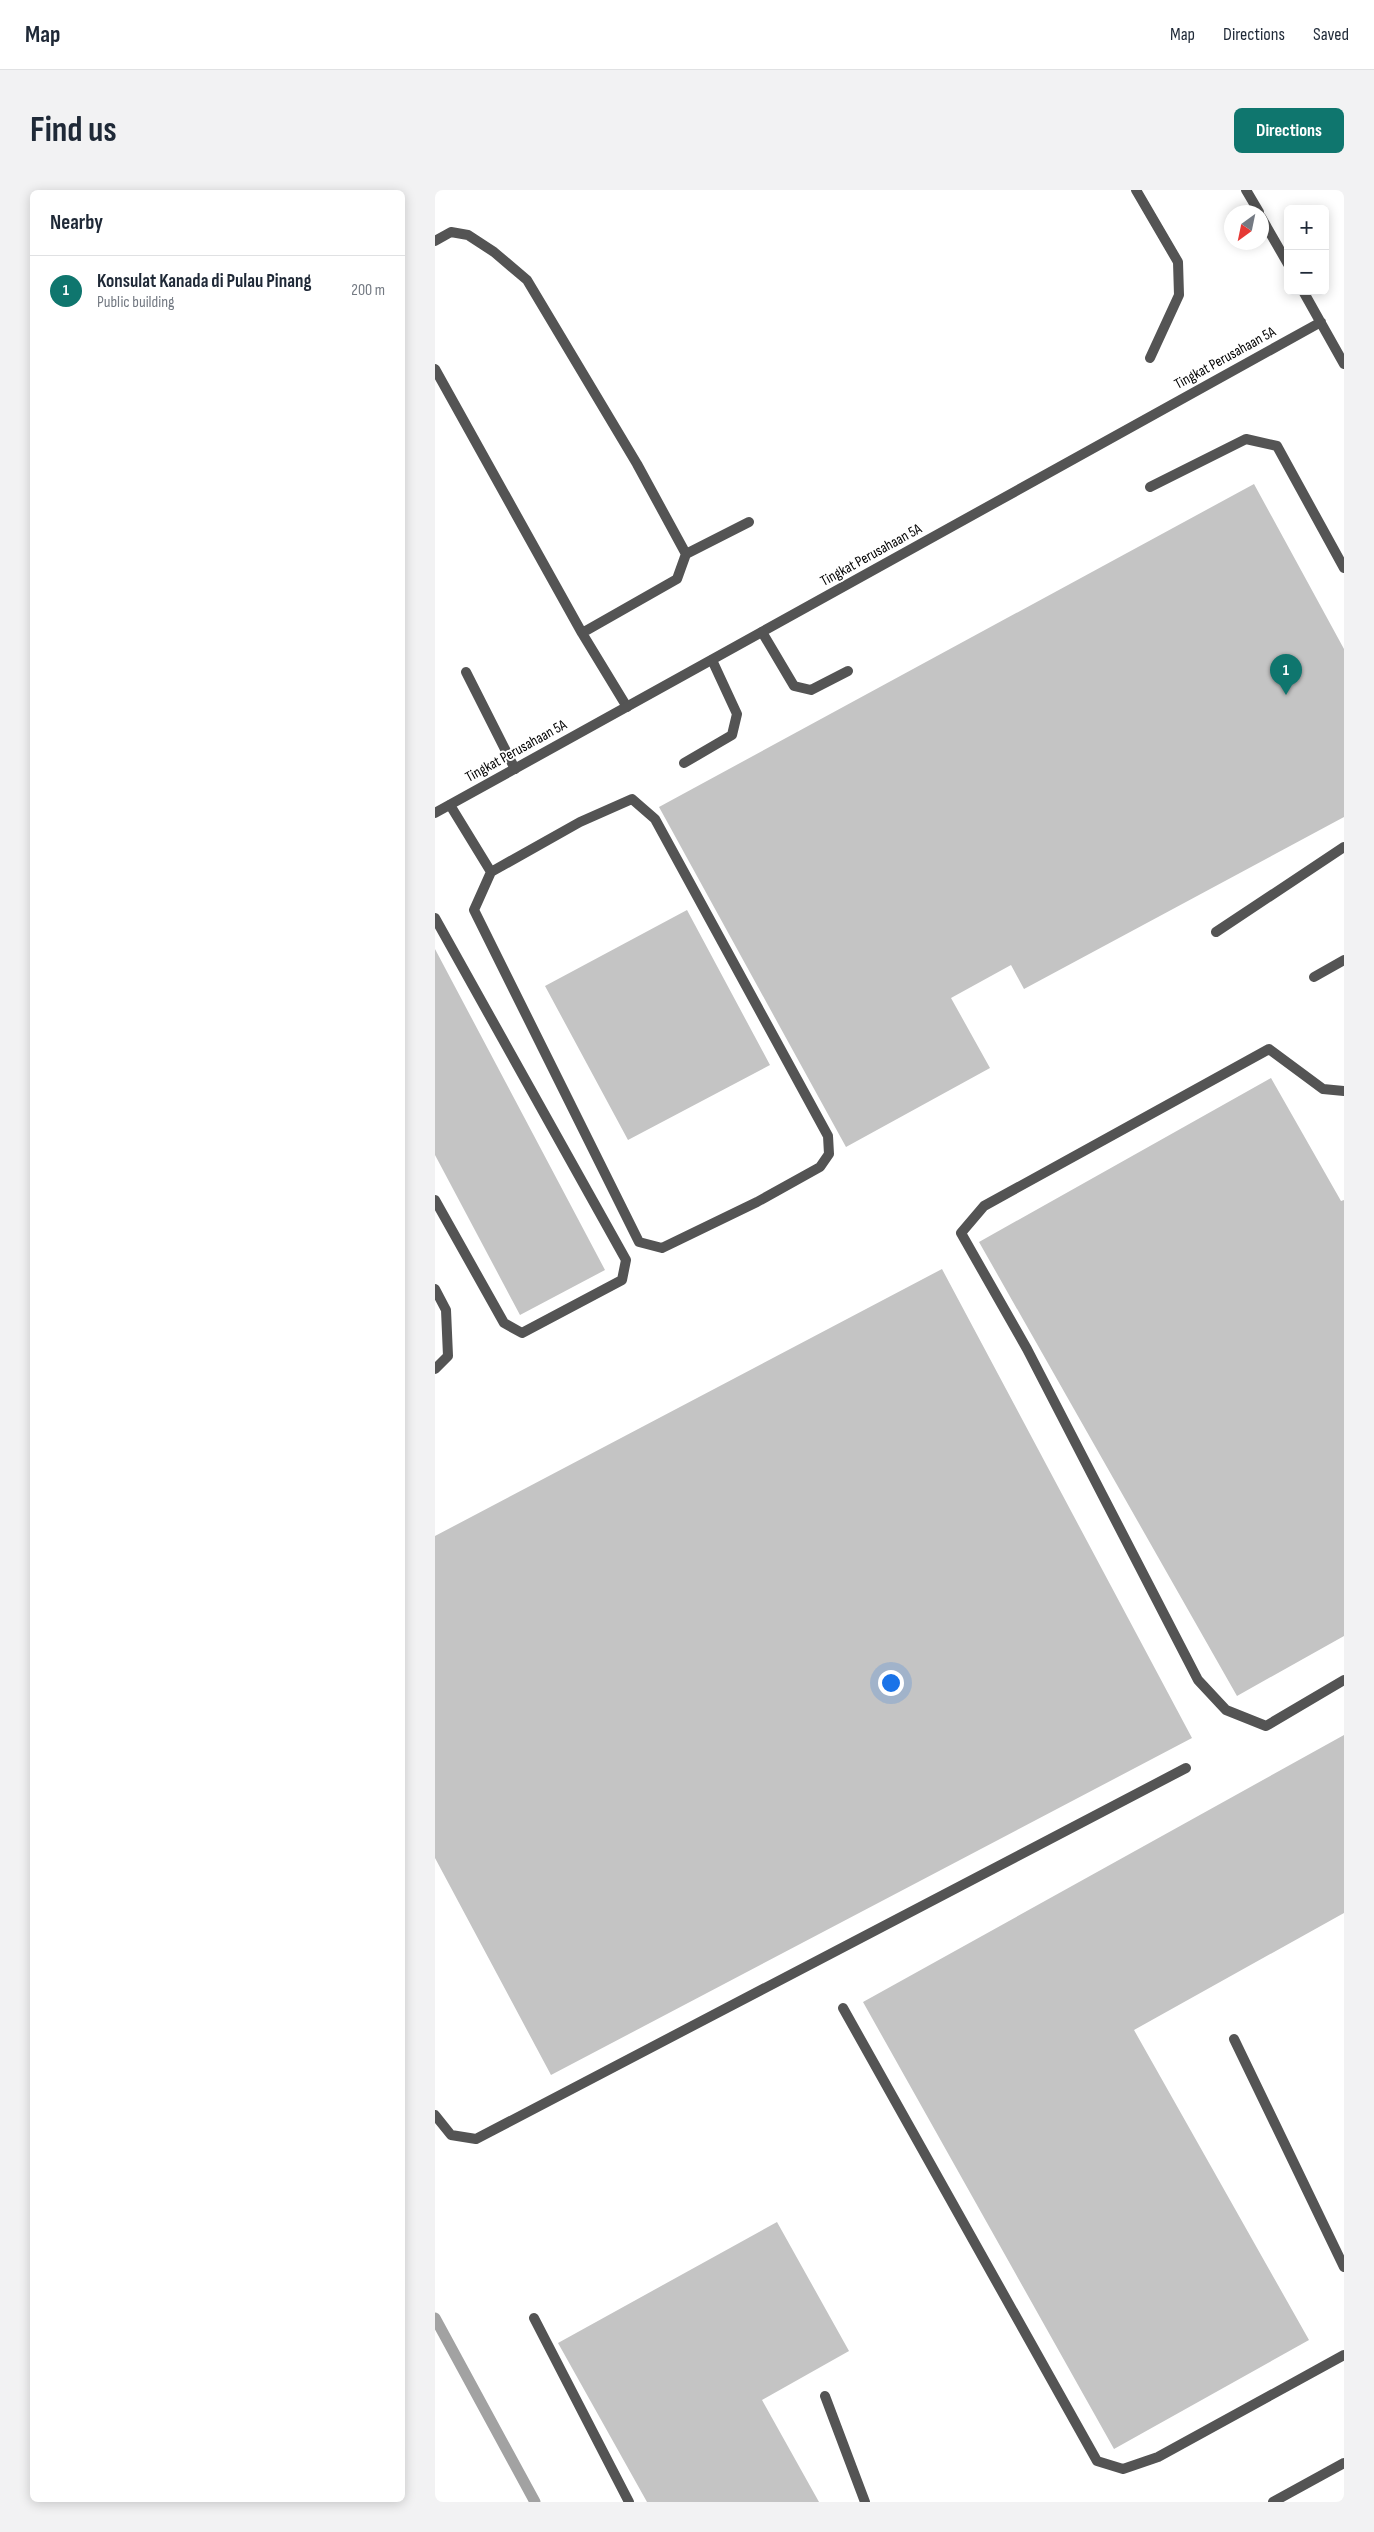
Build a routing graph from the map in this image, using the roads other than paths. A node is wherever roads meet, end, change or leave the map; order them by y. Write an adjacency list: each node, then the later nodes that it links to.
1 (1136, 190): 9 (street)
2 (1246, 190): 3 (street)
3 (1255, 205)
4 (1269, 231): 6 (street)
5 (435, 241): 14 (street)
6 (1284, 257)
7 (1305, 295): 8 (street)
8 (1321, 322): 10 (street); 16 (street, Tingkat Perusahaan 5A)
9 (1150, 358)
10 (1344, 364)
11 (435, 369): 17 (street)
12 (1150, 487): 15 (street)
13 (749, 522): 14 (street)
14 (686, 554): 17 (street)
15 (1344, 568)
16 (762, 632): 18 (street, Tingkat Perusahaan 5A); 19 (street)
17 (582, 633): 21 (street)
18 (712, 660): 21 (street, Tingkat Perusahaan 5A); 22 (street)
19 (848, 671)
20 (466, 672): 23 (street)
21 (627, 707): 23 (street, Tingkat Perusahaan 5A)
22 (684, 763)
23 (515, 769): 24 (street, Tingkat Perusahaan 5A)
24 (450, 805): 25 (street, Tingkat Perusahaan 5A); 27 (street)
25 (435, 813)
26 (1344, 847): 29 (street)
27 (491, 872): 27 (street)
28 (435, 918): 33 (street)
29 (1216, 932)
30 (1344, 960): 31 (street)
31 (1314, 977)
32 (1344, 1091): 36 (street)
33 (435, 1200)
34 (435, 1289): 35 (street)
35 (435, 1369)
36 (1344, 1680)
37 (1186, 1768): 40 (street)
38 (843, 2008): 43 (street)
39 (1234, 2039): 41 (street)
40 (435, 2115)
41 (1344, 2267)
42 (534, 2318): 46 (street)
43 (1344, 2355)
44 (825, 2396): 47 (street)
45 (1344, 2463): 48 (street)
46 (629, 2502)
47 (865, 2502)
48 (1273, 2502)

